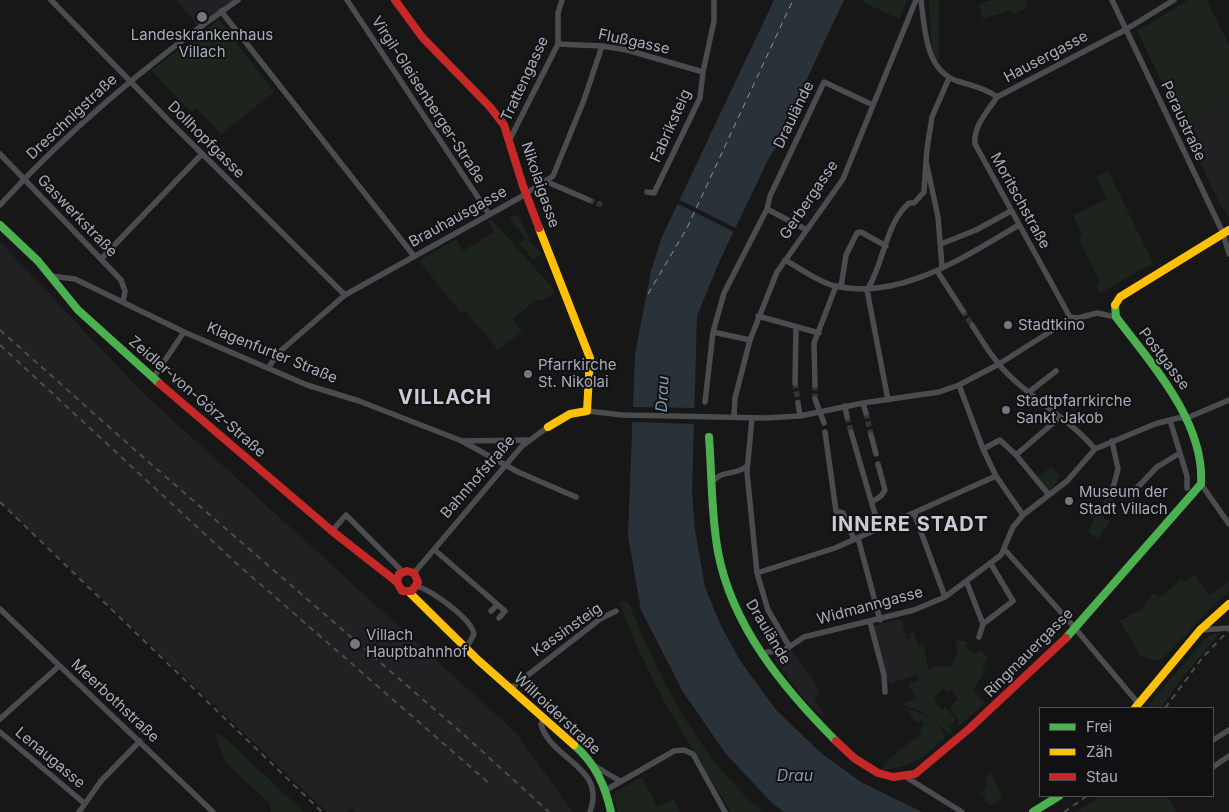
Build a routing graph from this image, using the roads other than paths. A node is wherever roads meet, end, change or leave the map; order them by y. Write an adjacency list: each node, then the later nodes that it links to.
1 (51, 0): 17 (street, Dollhopfgasse)
2 (238, 0): 11 (street, Dreschnigstraße)
3 (347, 0): 32 (street, Virgil-Gleisenberger-Straße)
4 (395, 0): 20 (street, Nikolaigasse)
5 (562, 0): 13 (street, Trattengasse)
6 (714, 0): 15 (street, Fabriksteig)
7 (916, 0): 19 (street, Gerbergasse)
8 (921, 0): 16 (street, Hausergasse)
9 (1112, 0): 12 (street, Peraustraße)
10 (1174, 0): 12 (street, Hausergasse)
11 (221, 11): 17 (street, Dreschnigstraße); 40 (street)
12 (1125, 30): 18 (street, Hausergasse); 36 (street, Peraustraße)
13 (558, 44): 14 (street, Flußgasse); 20 (street, Trattengasse)
14 (602, 46): 15 (street, Flußgasse); 25 (street, Brauhausgasse)
15 (703, 72): 26 (street, Fabriksteig)
16 (949, 78): 18 (street, Hausergasse); 23 (street)
17 (129, 80): 22 (street, Dollhopfgasse); 24 (street, Dreschnigstraße)
18 (997, 97): 31 (street, Moritschstraße)
19 (873, 105): 30 (street, Draulände); 35 (street, Gerbergasse)
20 (510, 139): 27 (street, Nikolaigasse)
21 (0, 154): 24 (street, Gaswerkstraße)
22 (202, 154): 41 (street); 48 (street, Dollhopfgasse)
23 (926, 161): 37 (street); 38 (street)
24 (24, 179): 29 (street, Dreschnigstraße); 41 (street, Gaswerkstraße)
25 (545, 181): 27 (street, Brauhausgasse); 28 (street)
26 (647, 192)
27 (526, 194): 32 (street, Brauhausgasse); 75 (street, Nikolaigasse)
28 (589, 200)
29 (0, 205)
30 (767, 209): 35 (street); 57 (street, Draulände)
31 (1011, 211): 34 (street, Moritschstraße); 37 (street)
32 (489, 214): 40 (street, Brauhausgasse)
33 (0, 224): 45 (street)
34 (1018, 225): 43 (street); 52 (street, Moritschstraße)
35 (805, 230): 42 (street, Gerbergasse)
36 (1226, 232): 39 (street, Peraustraße); 53 (street)
37 (941, 244): 43 (street)
38 (886, 246): 46 (street); 47 (street)
39 (1229, 254)
40 (414, 256): 48 (street, Brauhausgasse)
41 (101, 260): 49 (street, Gaswerkstraße)
42 (784, 260): 46 (street); 51 (street, Gerbergasse)
43 (942, 267): 47 (street)
44 (939, 274): 50 (street)
45 (51, 276): 49 (street, Klagenfurter Straße); 63 (street, Zeidler-von-Görz-Straße)
46 (838, 286): 47 (street); 58 (street)
47 (867, 290): 69 (street)
48 (345, 295): 61 (street, Brauhausgasse)
49 (123, 302): 56 (street, Klagenfurter Straße)
50 (963, 311)
51 (758, 316): 55 (street); 59 (street, Gerbergasse)
52 (1071, 317): 53 (street); 60 (street, Bahnhofstraße)
53 (1116, 317): 83 (street, Postgasse)
54 (972, 325): 60 (street)
55 (796, 328): 58 (street); 64 (street)
56 (184, 332): 61 (street, Klagenfurter Straße); 63 (street, Klagenfurter Straße)
57 (713, 332): 59 (street); 71 (street, Draulände)
58 (819, 333): 65 (street)
59 (750, 340): 78 (street, Gerbergasse)
60 (999, 364): 66 (street, Bahnhofstraße); 67 (street)
61 (269, 367): 92 (street, Klagenfurter Straße)
62 (1056, 371): 67 (street)
63 (153, 378): 115 (street, Zeidler-von-Görz-Straße)
64 (795, 383)
65 (815, 385)
66 (959, 385): 69 (street, Bahnhofstraße); 95 (street)
67 (1029, 392): 82 (street)
68 (815, 398): 76 (street)
69 (888, 400): 73 (street, Bahnhofstraße)
70 (1229, 400): 83 (street, Widmanngasse)
71 (705, 402)
72 (798, 403): 79 (street)
73 (863, 403): 74 (street, Bahnhofstraße); 77 (street)
74 (845, 406): 76 (street, Bahnhofstraße); 80 (street)
75 (587, 411): 78 (street, Bahnhofstraße); 86 (street, Bahnhofstraße)
76 (821, 412): 79 (street, Bahnhofstraße); 85 (street)
77 (866, 413)
78 (734, 416): 81 (street, Bahnhofstraße)
79 (800, 416): 81 (street, Bahnhofstraße)
80 (847, 417)
81 (752, 418): 101 (street)
82 (1059, 418): 94 (street); 98 (street)
83 (1187, 418): 84 (street, Widmanngasse); 104 (street, Postgasse)
84 (1170, 420): 93 (street, Widmanngasse); 96 (street)
85 (824, 424)
86 (548, 428): 91 (street, Bahnhofstraße)
87 (825, 432): 116 (street)
88 (851, 432): 110 (street)
89 (871, 435): 97 (street)
90 (709, 437): 103 (street, Draulände)
91 (528, 440): 92 (street, Klagenfurter Straße); 100 (street, Bahnhofstraße)
92 (462, 441): 100 (street, Klagenfurter Straße)
93 (1112, 441): 94 (street, Widmanngasse); 105 (street)
94 (1094, 448): 108 (street, Widmanngasse)
95 (983, 449): 98 (street); 102 (street)
96 (1180, 453): 106 (street); 107 (street)
97 (876, 454)
98 (1016, 455): 108 (street)
99 (878, 464): 110 (street)
100 (506, 465): 109 (street, Klagenfurter Straße); 121 (street, Bahnhofstraße)
101 (747, 466): 103 (street); 122 (street)
102 (996, 476): 111 (street); 112 (street)
103 (713, 481): 157 (street, Draulände)
104 (1201, 484): 113 (street); 137 (street, Ringmauergasse)
105 (1113, 488)
106 (1187, 488)
107 (1133, 492)
108 (1049, 495): 112 (street, Widmanngasse)
109 (576, 497)
110 (872, 502): 114 (street)
111 (914, 513): 114 (street); 127 (street)
112 (1023, 515): 117 (street, Widmanngasse)
113 (1229, 524)
114 (879, 528): 116 (street)
115 (332, 531): 120 (street); 123 (street, Zeidler-von-Görz-Straße)
116 (856, 538): 122 (street); 134 (street)
117 (1005, 550): 119 (street, Widmanngasse); 137 (street)
118 (437, 552): 129 (street)
119 (991, 564): 124 (street, Widmanngasse); 136 (street)
120 (403, 572): 121 (street); 123 (street)
121 (414, 573): 125 (street)
122 (757, 573): 141 (street)
123 (397, 582): 126 (street)
124 (967, 582): 127 (street, Widmanngasse); 136 (street)
125 (416, 586): 126 (street); 142 (street)
126 (409, 592): 142 (street, Willroiderstraße)
127 (945, 597): 134 (street, Widmanngasse)
128 (1229, 604): 139 (street)
129 (497, 605): 131 (street); 133 (street)
130 (0, 609): 144 (street, Meerbothstraße)
131 (491, 611)
132 (616, 611): 145 (street, Kassinsteig)
133 (499, 618)
134 (880, 620): 135 (street, Widmanngasse)
135 (870, 622): 141 (street, Widmanngasse); 146 (street)
136 (983, 624): 140 (street)
137 (1075, 628): 147 (street); 157 (street, Ringmauergasse)
138 (1229, 628): 139 (street)
139 (1200, 630): 147 (street)
140 (979, 637)
141 (790, 646): 143 (street, Widmanngasse)
142 (466, 648): 145 (street, Willroiderstraße)
143 (767, 652)
144 (59, 666): 148 (street); 153 (street, Meerbothstraße)
145 (510, 689): 149 (street, Willroiderstraße)
146 (885, 692)
147 (1136, 706)
148 (0, 719)
149 (544, 719): 155 (street, Willroiderstraße); 164 (street)
150 (1229, 730): 152 (street)
151 (0, 732): 161 (street, Lenaugasse)
152 (1214, 739)
153 (140, 741): 161 (street); 163 (street, Meerbothstraße)
154 (1229, 756): 156 (street)
155 (593, 764): 158 (street); 159 (street, Willroiderstraße)
156 (1214, 765)
157 (906, 777): 167 (street)
158 (620, 781): 159 (street); 166 (street)
159 (606, 790): 165 (street, Willroiderstraße)
160 (1057, 797): 168 (street)
161 (84, 803): 162 (street)
162 (79, 812)
163 (213, 812)
164 (590, 812)
165 (611, 812)
166 (725, 812)
167 (962, 812)
168 (1033, 812)

